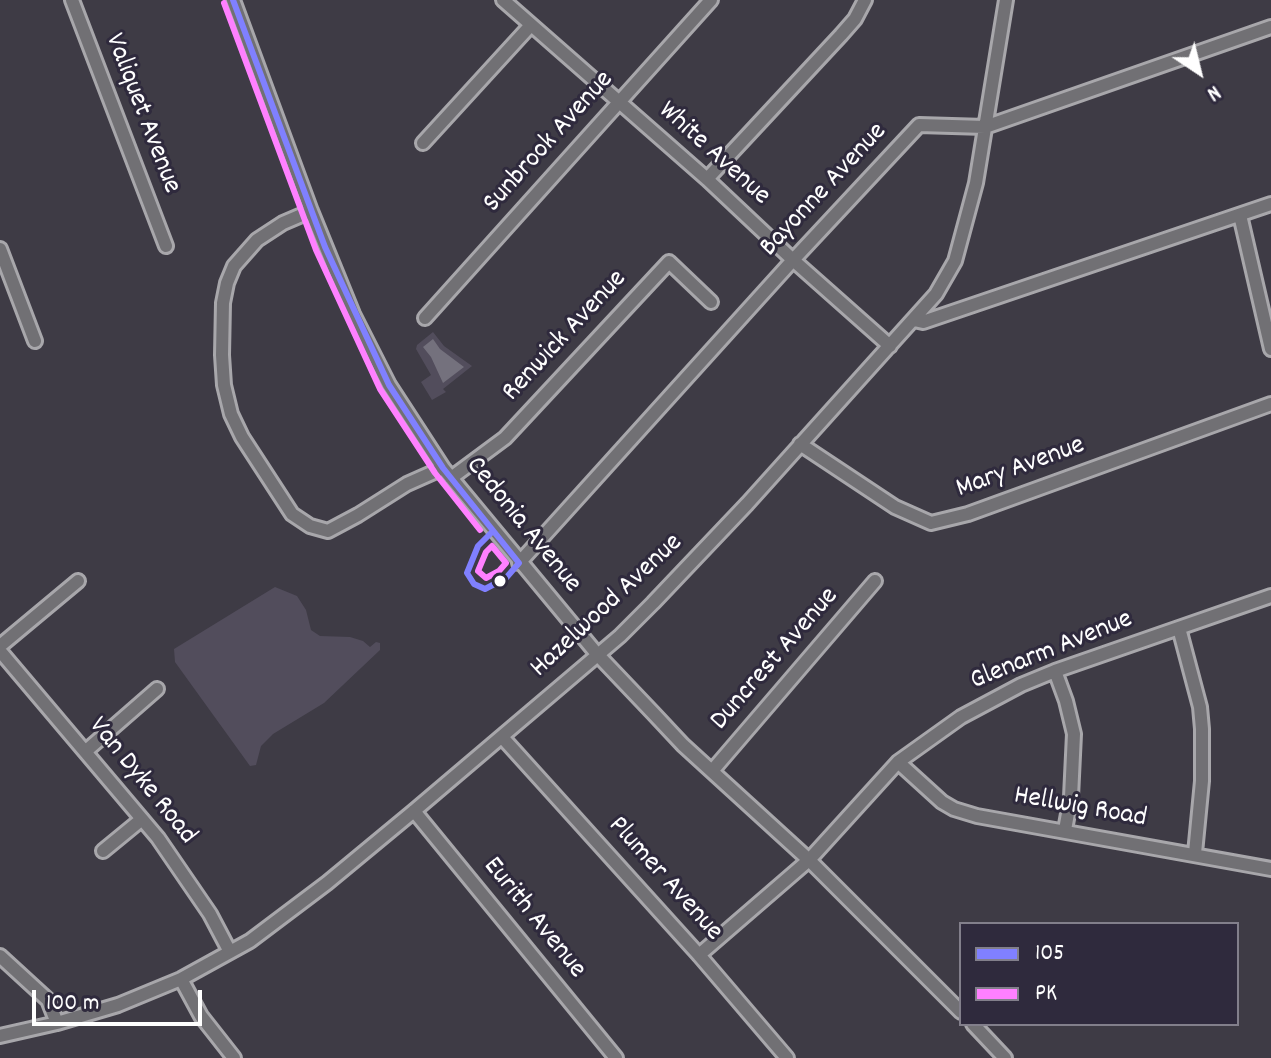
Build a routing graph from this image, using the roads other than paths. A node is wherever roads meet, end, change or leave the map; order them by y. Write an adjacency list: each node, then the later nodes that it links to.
1 (72, 0): 16 (street, Valiquet Avenue)
2 (233, 0): 14 (street, Cedonia Avenue)
3 (503, 0): 7 (street, White Avenue)
4 (711, 0): 9 (street, Sunbrook Avenue)
5 (865, 0): 12 (street)
6 (1006, 0): 10 (street, Hazelwood Avenue)
7 (531, 25): 9 (street, White Avenue); 11 (street)
8 (1271, 27): 10 (street, Bayonne Avenue)
9 (617, 102): 12 (street, White Avenue); 20 (street, Sunbrook Avenue)
10 (985, 127): 18 (street, Bayonne Avenue); 21 (street, Hazelwood Avenue)
11 (423, 143)
12 (707, 179): 18 (street, White Avenue)
13 (1271, 204): 15 (street)
14 (311, 211): 27 (street, Cedonia Avenue); 27 (street)
15 (1240, 215): 21 (street); 24 (street)
16 (166, 246)
17 (0, 249): 22 (street)
18 (793, 260): 23 (street, White Avenue); 28 (street, Bayonne Avenue)
19 (711, 302): 27 (street, Renwick Avenue)
20 (425, 318)
21 (914, 320): 23 (street, Hazelwood Avenue)
22 (35, 341)
23 (890, 346): 26 (street, Hazelwood Avenue)
24 (1271, 349)
25 (1271, 404): 26 (street, Mary Avenue)
26 (800, 444): 34 (street, Hazelwood Avenue)
27 (447, 473): 28 (street, Cedonia Avenue)
28 (519, 563): 34 (street, Cedonia Avenue)
29 (78, 581): 33 (street)
30 (875, 581): 40 (street, Duncrest Avenue)
31 (1271, 596): 32 (street, Glenarm Avenue)
32 (1179, 628): 35 (street, Glenarm Avenue); 45 (street)
33 (0, 648): 38 (street, Van Dyke Road)
34 (597, 654): 37 (street, Hazelwood Avenue); 40 (street, Cedonia Avenue)
35 (1055, 671): 39 (street, Glenarm Avenue); 43 (street)
36 (157, 689): 38 (street)
37 (502, 737): 41 (street, Hazelwood Avenue); 49 (street, Plumer Avenue)
38 (86, 751): 42 (street, Van Dyke Road)
39 (898, 762): 43 (street, Hellwig Road); 46 (street, Glenarm Avenue)
40 (712, 771): 46 (street, Cedonia Avenue)
41 (414, 811): 48 (street, Hazelwood Avenue); 57 (street, Eurith Avenue)
42 (142, 819): 44 (street); 48 (street, Van Dyke Road)
43 (1065, 830): 45 (street, Hellwig Road)
44 (103, 851)
45 (1195, 853): 47 (street, Hellwig Road)
46 (809, 860): 49 (street, Glenarm Avenue); 52 (street, Cedonia Avenue)
47 (1271, 869)
48 (230, 952): 51 (street, Hazelwood Avenue)
49 (699, 955): 58 (street, Plumer Avenue)
50 (0, 956): 53 (street)
51 (181, 979): 53 (street, Hazelwood Avenue); 56 (street)
52 (959, 1010)
53 (57, 1023): 55 (street, Hazelwood Avenue)
54 (975, 1026): 59 (street)
55 (0, 1036)
56 (234, 1058)
57 (616, 1058)
58 (787, 1058)
59 (1005, 1058)

